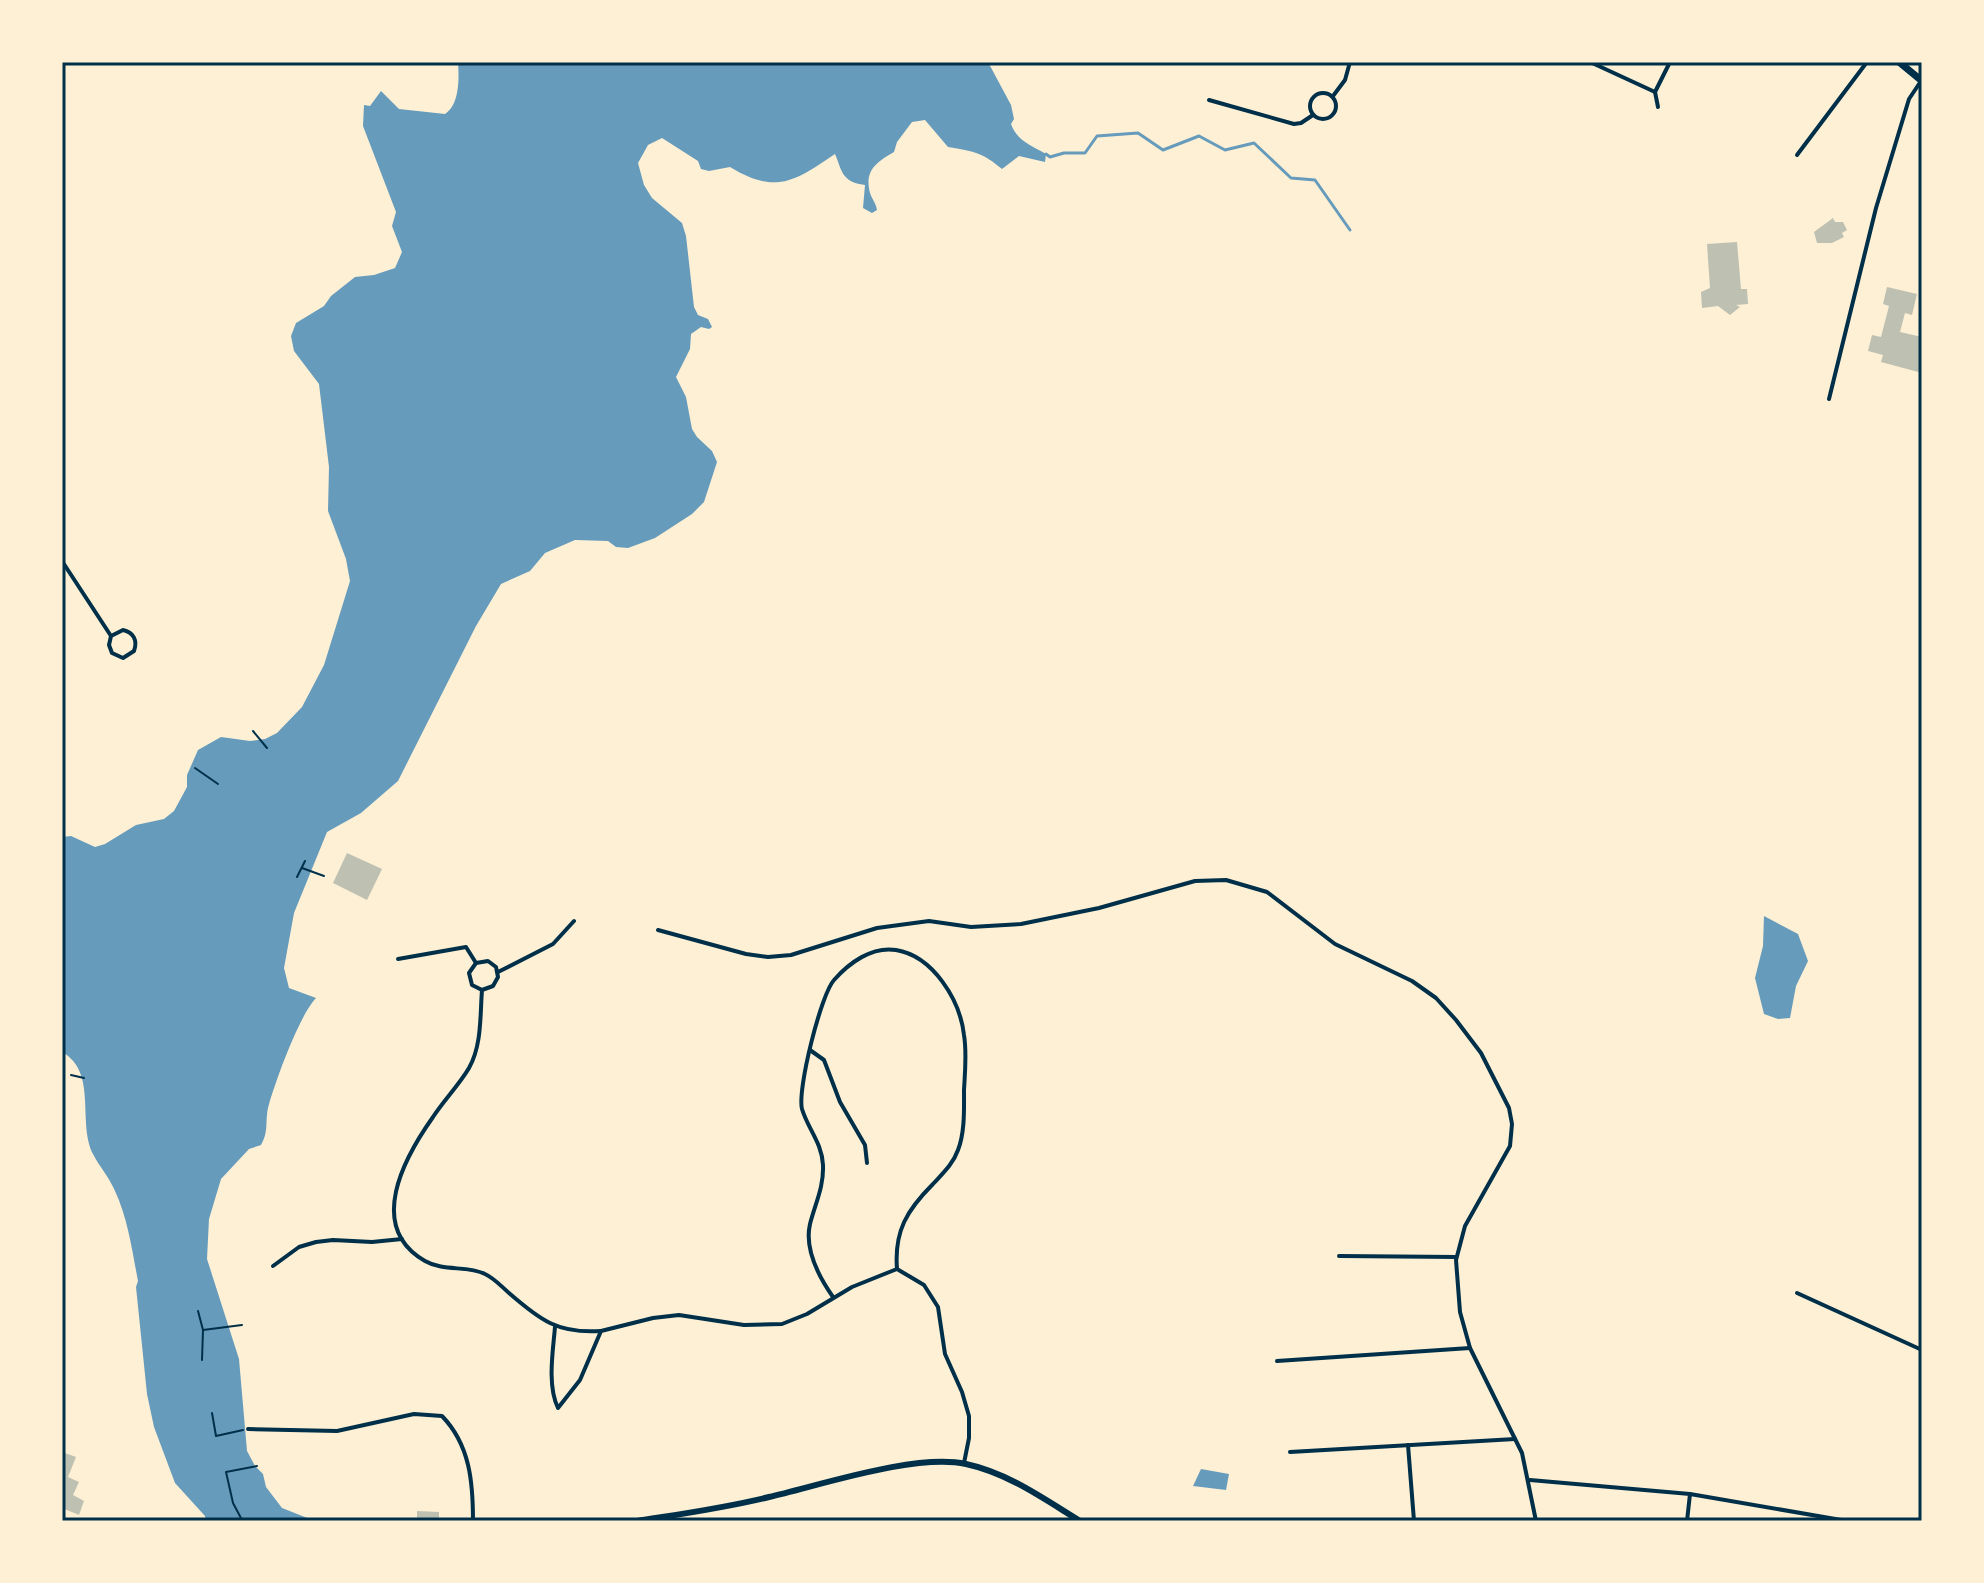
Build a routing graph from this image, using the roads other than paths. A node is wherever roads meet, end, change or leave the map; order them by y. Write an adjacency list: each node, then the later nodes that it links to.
1 (1350, 62): 8 (street)
2 (1590, 62): 7 (street)
3 (1670, 62): 7 (street)
4 (1867, 62): 12 (street)
5 (1899, 62): 6 (main road)
6 (1922, 81): 13 (street)
7 (1655, 92): 10 (street)
8 (1333, 96): 11 (street); 11 (street)
9 (1209, 100): 11 (street)
10 (1658, 107)
11 (1313, 115)
12 (1797, 155)
13 (1829, 399)
14 (62, 561): 15 (street)
15 (111, 636): 15 (street)
16 (574, 921): 20 (street)
17 (658, 930): 26 (street)
18 (398, 959): 19 (street)
19 (476, 963): 20 (street); 21 (street)
20 (498, 972): 21 (street)
21 (482, 990): 24 (street)
22 (810, 1050): 23 (street); 28 (street); 30 (street)
23 (867, 1163)
24 (402, 1239): 27 (street); 31 (street)
25 (1339, 1256): 26 (street)
26 (1456, 1257): 33 (street)
27 (273, 1266)
28 (897, 1269): 30 (street); 40 (street)
29 (1797, 1293): 34 (street)
30 (833, 1297): 32 (street)
31 (555, 1327): 32 (street); 32 (street)
32 (601, 1331)
33 (1470, 1348): 35 (street); 37 (street)
34 (1922, 1350)
35 (1277, 1361)
36 (248, 1429): 43 (street)
37 (1515, 1439): 38 (street); 41 (street)
38 (1408, 1445): 39 (street); 46 (street)
39 (1290, 1452)
40 (964, 1463): 44 (main road); 45 (main road)
41 (1530, 1480): 42 (street); 47 (street)
42 (1690, 1494): 48 (street); 49 (street)
43 (473, 1521)
44 (638, 1521)
45 (1080, 1521)
46 (1414, 1521)
47 (1536, 1521)
48 (1687, 1521)
49 (1847, 1521)

